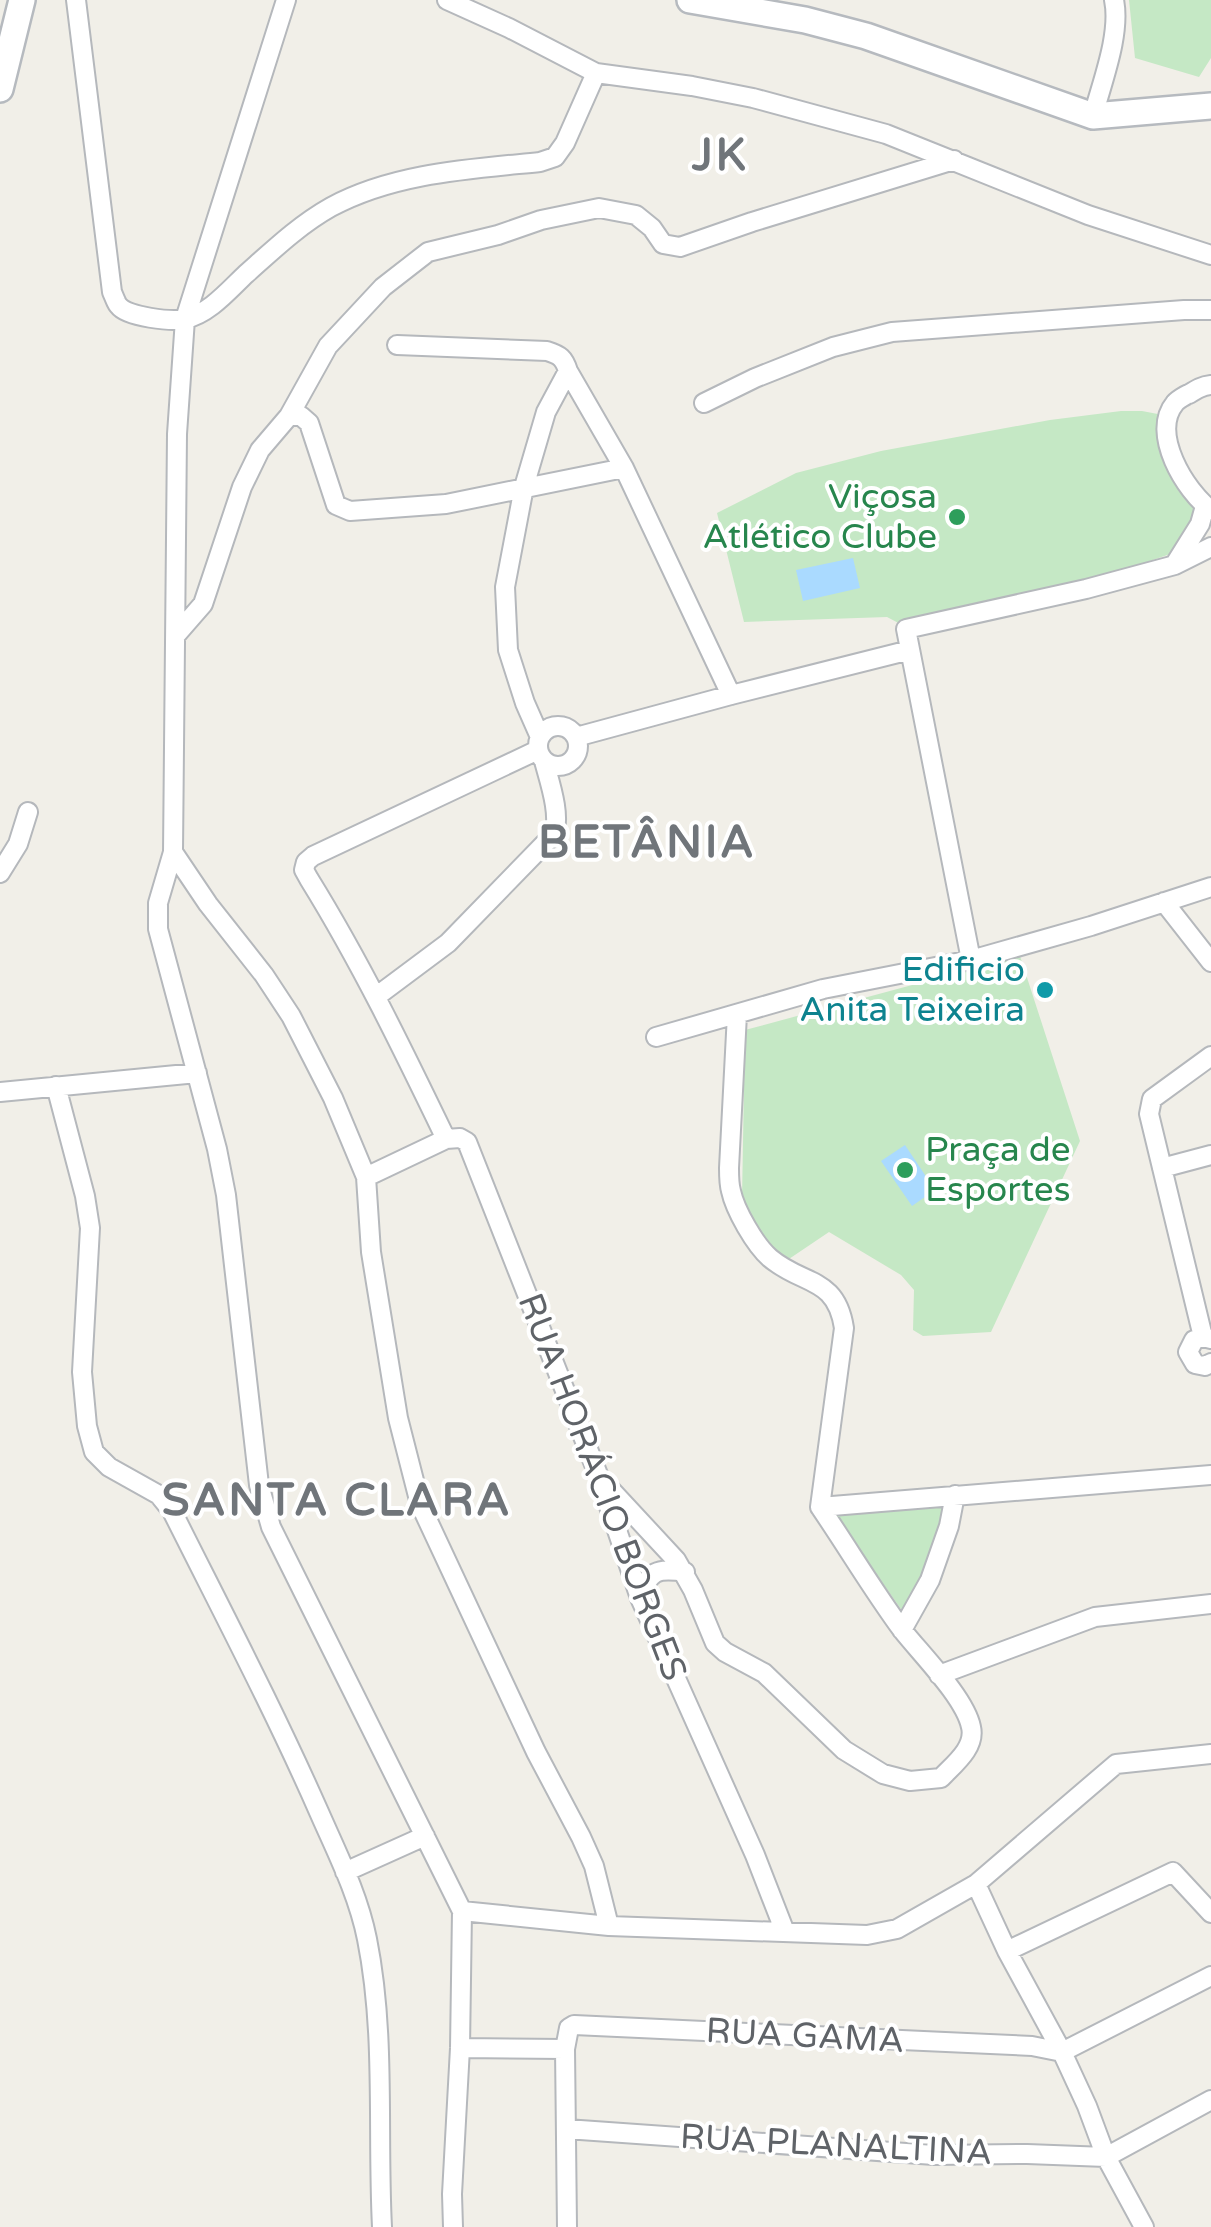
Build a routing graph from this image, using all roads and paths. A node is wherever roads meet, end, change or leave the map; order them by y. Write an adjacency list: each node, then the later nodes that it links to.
1 (22, 0): 8 (street)
2 (76, 0): 14 (street)
3 (286, 0): 14 (street)
4 (447, 0): 7 (street)
5 (690, 0): 10 (street)
6 (1115, 1): 10 (street)
7 (596, 73): 11 (street); 14 (street)
8 (0, 89)
9 (1211, 106): 10 (street)
10 (1093, 116)
11 (954, 160): 12 (street); 19 (street)
12 (1211, 255)
13 (1211, 310): 18 (street)
14 (184, 320): 25 (street)
15 (396, 345): 16 (street)
16 (568, 371): 20 (street); 21 (street)
17 (1211, 385): 22 (street)
18 (704, 403)
19 (289, 416): 21 (street); 25 (street)
20 (624, 468): 21 (street); 27 (street)
21 (524, 487): 29 (street)
22 (1208, 508): 24 (street)
23 (1211, 547): 24 (street)
24 (1175, 565): 26 (street)
25 (176, 636): 31 (street)
26 (910, 650): 27 (street); 35 (street)
27 (731, 694): 28 (street)
28 (576, 737): 29 (street); 29 (street)
29 (541, 749): 37 (street); 37 (street)
30 (28, 812): 32 (street)
31 (173, 852): 41 (street); 47 (street)
32 (0, 874)
33 (1211, 887): 34 (street)
34 (1164, 902): 35 (street); 36 (street)
35 (970, 960): 38 (street)
36 (1211, 962)
37 (377, 996): 44 (street)
38 (736, 1014): 39 (street); 53 (street)
39 (656, 1037)
40 (1211, 1056): 46 (street)
41 (197, 1073): 42 (street); 62 (street)
42 (56, 1086): 43 (street); 63 (street)
43 (0, 1092)
44 (446, 1138): 47 (street); 51 (street, RUA HORÁCIO BORGES)
45 (1211, 1155): 46 (street)
46 (1162, 1168): 48 (street)
47 (366, 1177): 67 (street)
48 (1207, 1338): 49 (street)
49 (1211, 1363)
50 (1211, 1475): 52 (street)
51 (599, 1477): 54 (street); 55 (street, RUA HORÁCIO BORGES)
52 (955, 1495): 53 (street); 59 (street)
53 (820, 1507): 59 (street)
54 (654, 1536): 55 (street); 56 (street)
55 (624, 1554): 57 (street, RUA HORÁCIO BORGES)
56 (685, 1572): 57 (street); 60 (street)
57 (640, 1598): 68 (street, RUA HORÁCIO BORGES)
58 (1211, 1604): 60 (street)
59 (902, 1630): 60 (street)
60 (939, 1675)
61 (1211, 1754): 64 (street)
62 (425, 1836): 63 (street); 65 (street)
63 (345, 1872): 77 (street)
64 (976, 1884): 68 (street); 69 (street)
65 (462, 1911): 67 (street); 71 (street)
66 (1211, 1913): 69 (street)
67 (609, 1926): 68 (street)
68 (785, 1932)
69 (1007, 1951): 73 (street)
70 (1211, 1976): 73 (street)
71 (460, 2048): 72 (street); 78 (street)
72 (565, 2048): 73 (street, RUA GAMA); 75 (street)
73 (1062, 2052): 76 (street)
74 (1211, 2100): 76 (street)
75 (566, 2128): 76 (street, RUA PLANALTINA); 79 (street)
76 (1106, 2157): 80 (street)
77 (382, 2227)
78 (453, 2227)
79 (567, 2227)
80 (1144, 2227)

